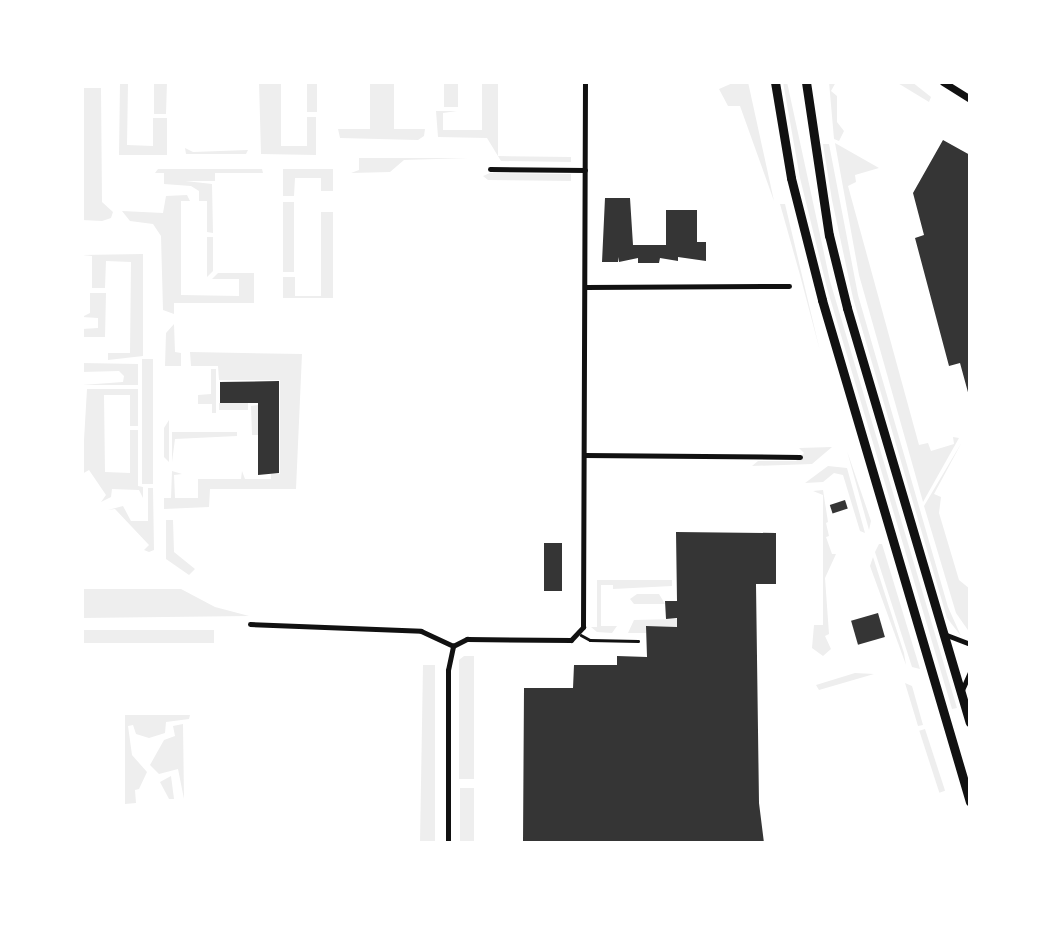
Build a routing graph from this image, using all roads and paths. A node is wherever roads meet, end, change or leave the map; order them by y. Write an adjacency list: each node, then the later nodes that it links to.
1 (585, 82): 7 (street)
2 (775, 82): 21 (main road)
3 (806, 82): 13 (main road)
4 (943, 82): 5 (street)
5 (970, 99)
6 (489, 169): 7 (street)
7 (585, 170): 9 (street)
8 (789, 286): 9 (street)
9 (585, 287): 10 (street)
10 (584, 455): 11 (street); 14 (street)
11 (800, 457)
12 (250, 624): 17 (street)
13 (941, 631): 16 (street); 19 (main road)
14 (581, 635): 15 (lane); 17 (street)
15 (638, 641)
16 (970, 644)
17 (453, 646): 22 (street)
18 (970, 672): 19 (street)
19 (961, 693): 20 (main road)
20 (970, 722)
21 (970, 802)
22 (448, 843)

